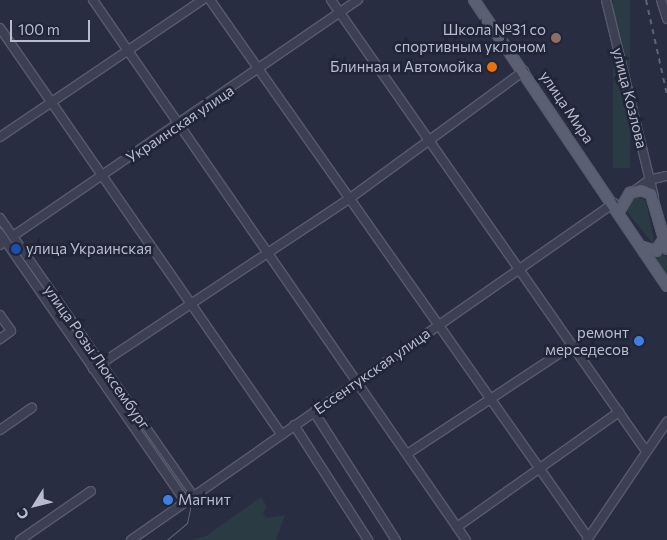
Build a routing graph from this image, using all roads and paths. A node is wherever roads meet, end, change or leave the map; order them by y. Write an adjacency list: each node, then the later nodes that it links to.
1 (93, 0): 12 (street)
2 (202, 0): 12 (street)
3 (210, 0): 13 (street)
4 (331, 0): 9 (street)
5 (358, 0): 9 (street, Украинская улица)
6 (474, 0): 14 (main road, улица Мира)
7 (606, 0): 21 (street, улица Козлова)
8 (661, 0): 10 (street)
9 (340, 12): 13 (street, Украинская улица); 18 (street)
10 (667, 19)
11 (0, 28): 15 (street)
12 (128, 51): 15 (street); 16 (street)
13 (259, 70): 16 (street, Украинская улица); 25 (street)
14 (524, 71): 18 (street); 22 (main road, улица Мира)
15 (52, 102): 17 (street); 19 (street)
16 (179, 124): 19 (street, Украинская улица); 34 (street)
17 (0, 136)
18 (429, 140): 25 (street); 35 (street)
19 (103, 176): 29 (street, Украинская улица); 37 (street)
20 (667, 176): 21 (street)
21 (649, 180): 23 (street); 24 (street, улица Козлова)
22 (600, 182): 23 (main road, улица Мира); 26 (main road, улица Мира)
23 (632, 192): 24 (main road, улица Мира); 26 (main road)
24 (654, 197): 30 (main road)
25 (349, 199): 34 (street); 39 (street)
26 (617, 207): 32 (main road, улица Мира); 35 (street, Ессентукская улица)
27 (0, 218): 29 (street, улица Розы Люксембург)
28 (0, 233): 31 (street, улица Розы Люксембург)
29 (13, 236): 31 (street, Украинская улица); 42 (street, улица Розы Люксембург)
30 (664, 238): 32 (main road); 33 (main road)
31 (3, 243): 43 (street, улица Розы Люксембург)
32 (643, 246): 36 (main road, улица Мира)
33 (667, 249)
34 (269, 252): 37 (street); 44 (street)
35 (520, 269): 39 (street, Ессентукская улица); 41 (street)
36 (667, 286)
37 (188, 303): 42 (street); 52 (street)
38 (0, 315): 40 (street)
39 (437, 326): 44 (street, Ессентукская улица); 45 (street)
40 (0, 339)
41 (572, 345): 45 (street); 48 (street)
42 (101, 363): 43 (street); 57 (street, улица Розы Люксембург)
43 (93, 369): 58 (street, улица Розы Люксембург)
44 (359, 382): 47 (street, Ессентукская улица); 54 (street)
45 (488, 399): 54 (street); 55 (street)
46 (32, 408): 51 (street)
47 (314, 412): 50 (street, Ессентукская улица); 64 (street)
48 (619, 412): 53 (street); 55 (street)
49 (667, 422): 53 (street)
50 (294, 425): 52 (street, Ессентукская улица); 63 (street)
51 (0, 430)
52 (281, 434): 57 (street, Ессентукская улица)
53 (646, 451): 60 (street)
54 (407, 454): 59 (street)
55 (538, 470): 59 (street); 60 (street)
56 (90, 491): 61 (street)
57 (193, 496): 58 (street, Ессентукская улица)
58 (185, 501): 62 (street, Ессентукская улица)
59 (457, 527): 65 (street)
60 (587, 538)
61 (20, 540)
62 (130, 540)
63 (368, 540)
64 (396, 540)
65 (466, 540)

